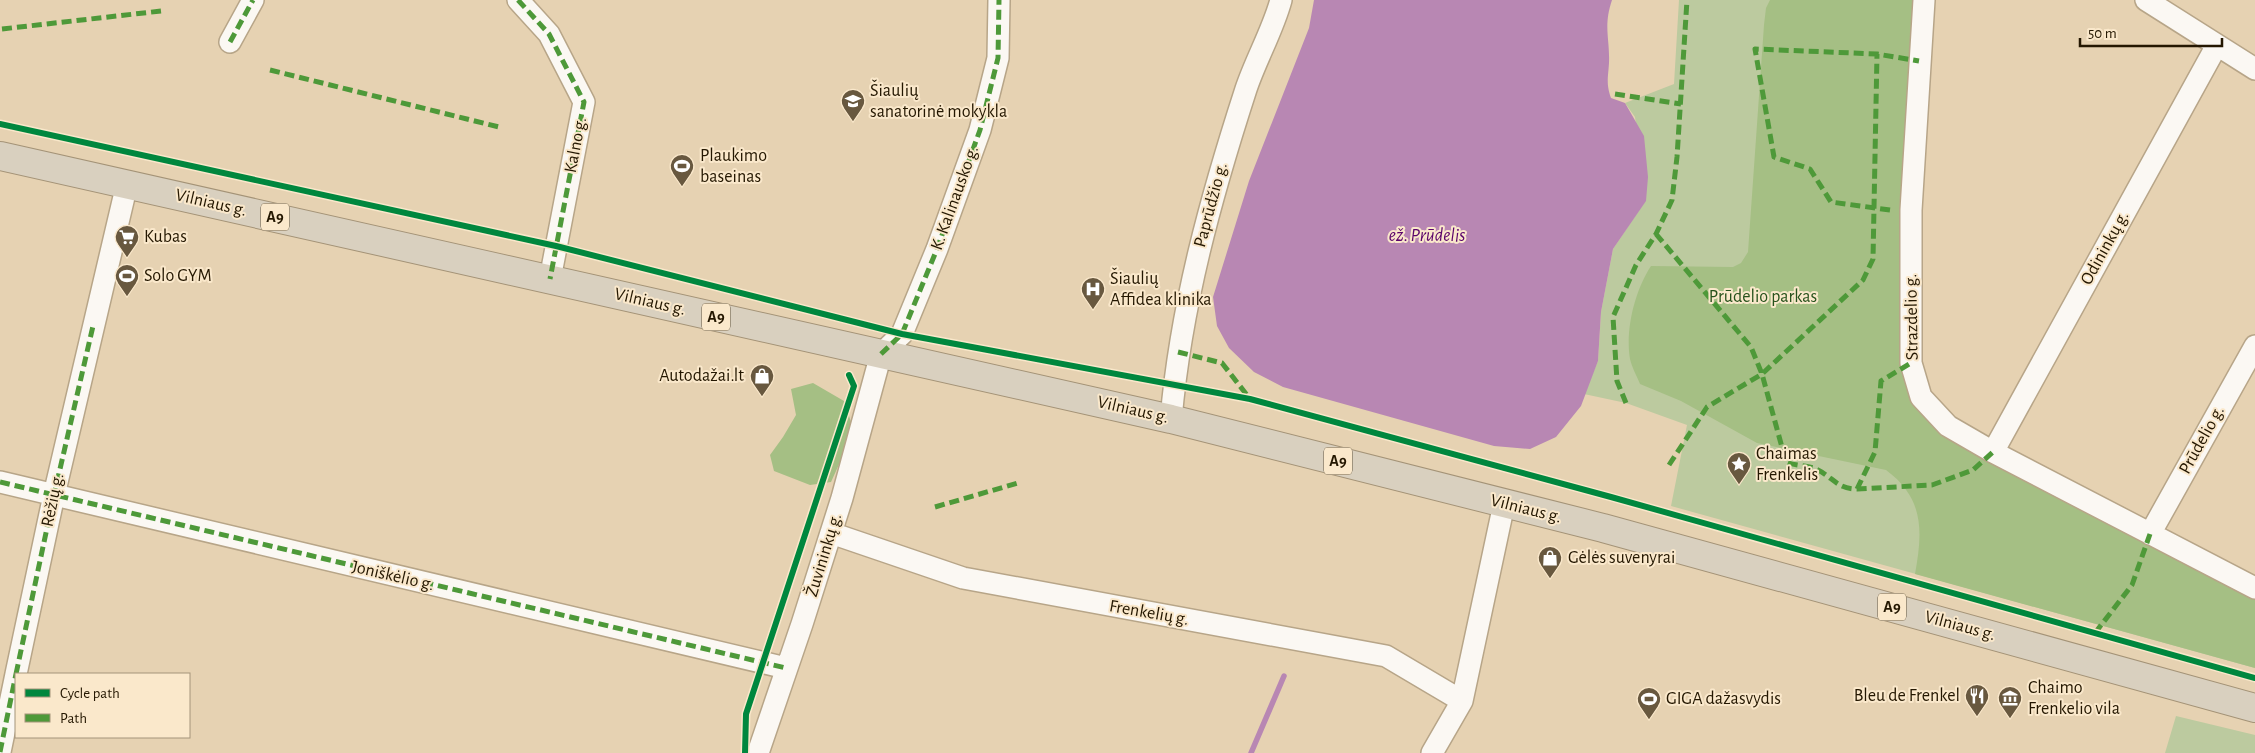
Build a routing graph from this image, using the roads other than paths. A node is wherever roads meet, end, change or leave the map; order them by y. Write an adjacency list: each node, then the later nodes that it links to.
1 (253, 0): 7 (street)
2 (518, 0): 12 (street, Kalno g.)
3 (999, 0): 14 (street, K. Kalinausko g.)
4 (1281, 0): 15 (street, Paprūdžio g.)
5 (1924, 0): 16 (street, Strazdelio g.)
6 (2146, 0): 8 (street)
7 (230, 42)
8 (2217, 45): 9 (street); 16 (street, Odininkų g.)
9 (2255, 69)
10 (0, 156): 11 (highway, Vilniaus g. / A9)
11 (127, 184): 12 (highway, Vilniaus g. / A9); 18 (street, Rėžių g.)
12 (550, 279): 14 (highway, Vilniaus g. / A9)
13 (2255, 346): 21 (street, Prūdelio g.)
14 (881, 354): 15 (highway, Vilniaus g. / A9); 20 (street, Žuvininkų g.)
15 (1171, 419): 19 (highway, Vilniaus g. / A9)
16 (1993, 452): 21 (street, Strazdelio g.)
17 (0, 482): 18 (street, Joniškėlio g.)
18 (54, 495): 23 (street, Joniškėlio g.); 24 (street, Rėžių g.)
19 (1504, 504): 26 (street); 27 (highway, Vilniaus g. / A9)
20 (830, 533): 23 (street, Žuvininkų g.); 26 (street, Frenkelių g.)
21 (2150, 534): 22 (street, Strazdelio g.)
22 (2255, 588)
23 (786, 668): 29 (street, Žuvininkų g.)
24 (16, 673)
25 (15, 679): 28 (street, Rėžių g.)
26 (1462, 701): 30 (street)
27 (2255, 708)
28 (0, 752)
29 (758, 753)
30 (1432, 753)

